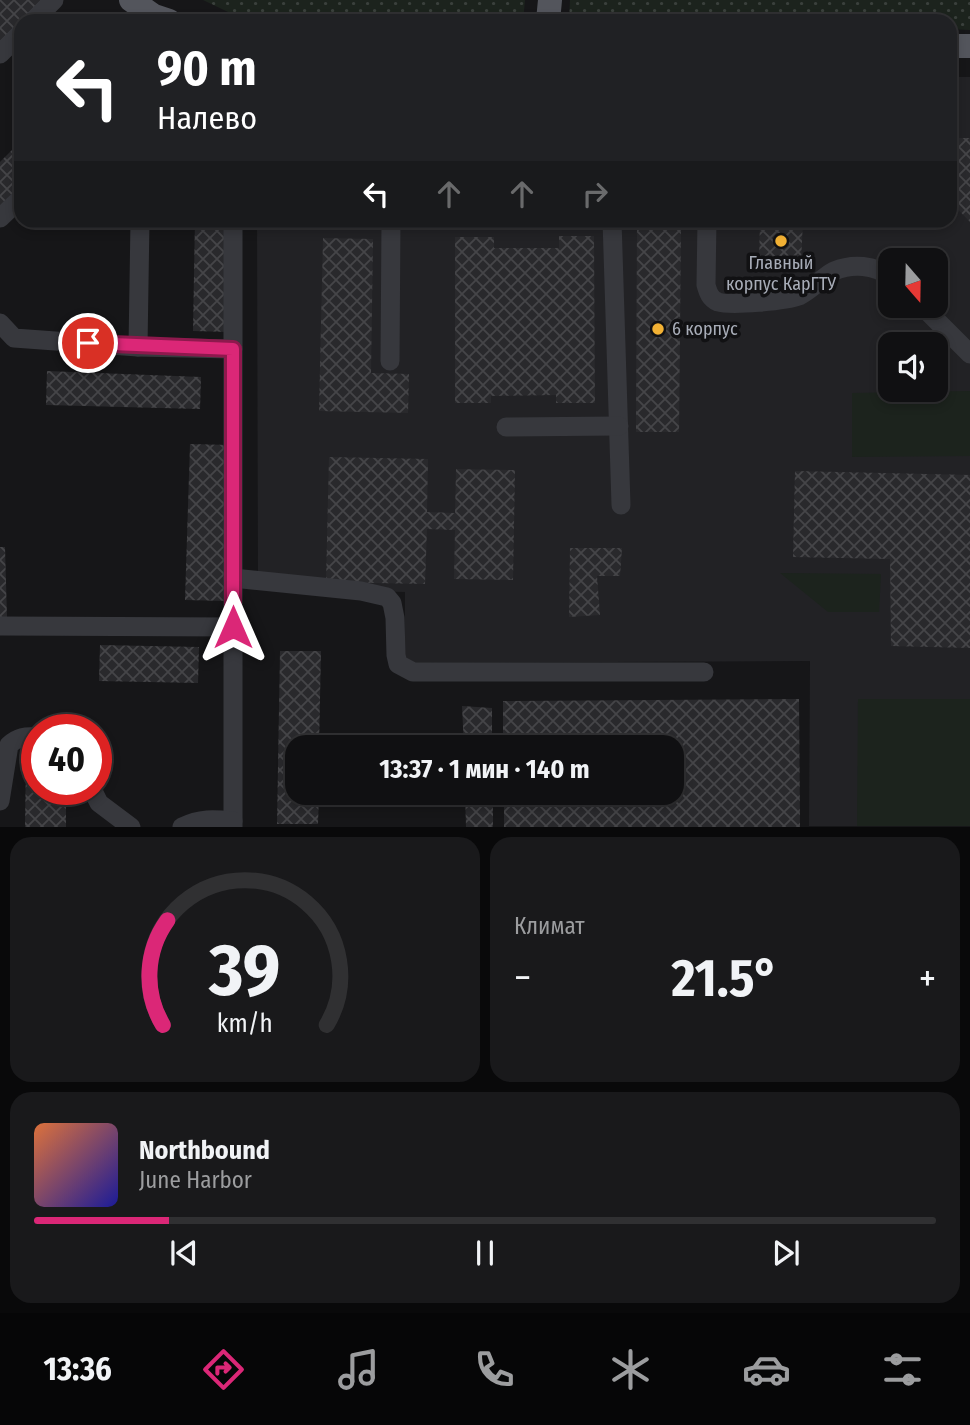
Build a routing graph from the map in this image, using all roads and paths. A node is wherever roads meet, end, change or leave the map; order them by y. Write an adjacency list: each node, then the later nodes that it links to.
1 (54, 0): 3 (street)
2 (131, 0): 4 (main road)
3 (40, 14)
4 (152, 14)
5 (14, 40): 6 (street)
6 (0, 54)
7 (14, 205): 8 (street)
8 (0, 218)
9 (141, 228): 17 (street)
10 (233, 228): 18 (street)
11 (391, 228): 20 (street)
12 (612, 228): 21 (street)
13 (707, 228): 14 (street)
14 (878, 269)
15 (934, 318): 19 (street)
16 (0, 323): 17 (street)
17 (138, 347): 18 (street)
18 (233, 349): 24 (street)
19 (970, 354)
20 (390, 361)
21 (619, 426): 22 (street); 23 (street)
22 (506, 427)
23 (621, 505)
24 (233, 578): 26 (street); 27 (street)
25 (0, 626): 26 (street)
26 (233, 627): 31 (street)
27 (704, 672)
28 (21, 737): 29 (street)
29 (0, 801)
30 (102, 805): 32 (street)
31 (233, 824): 33 (street)
32 (131, 827)
33 (183, 827)

